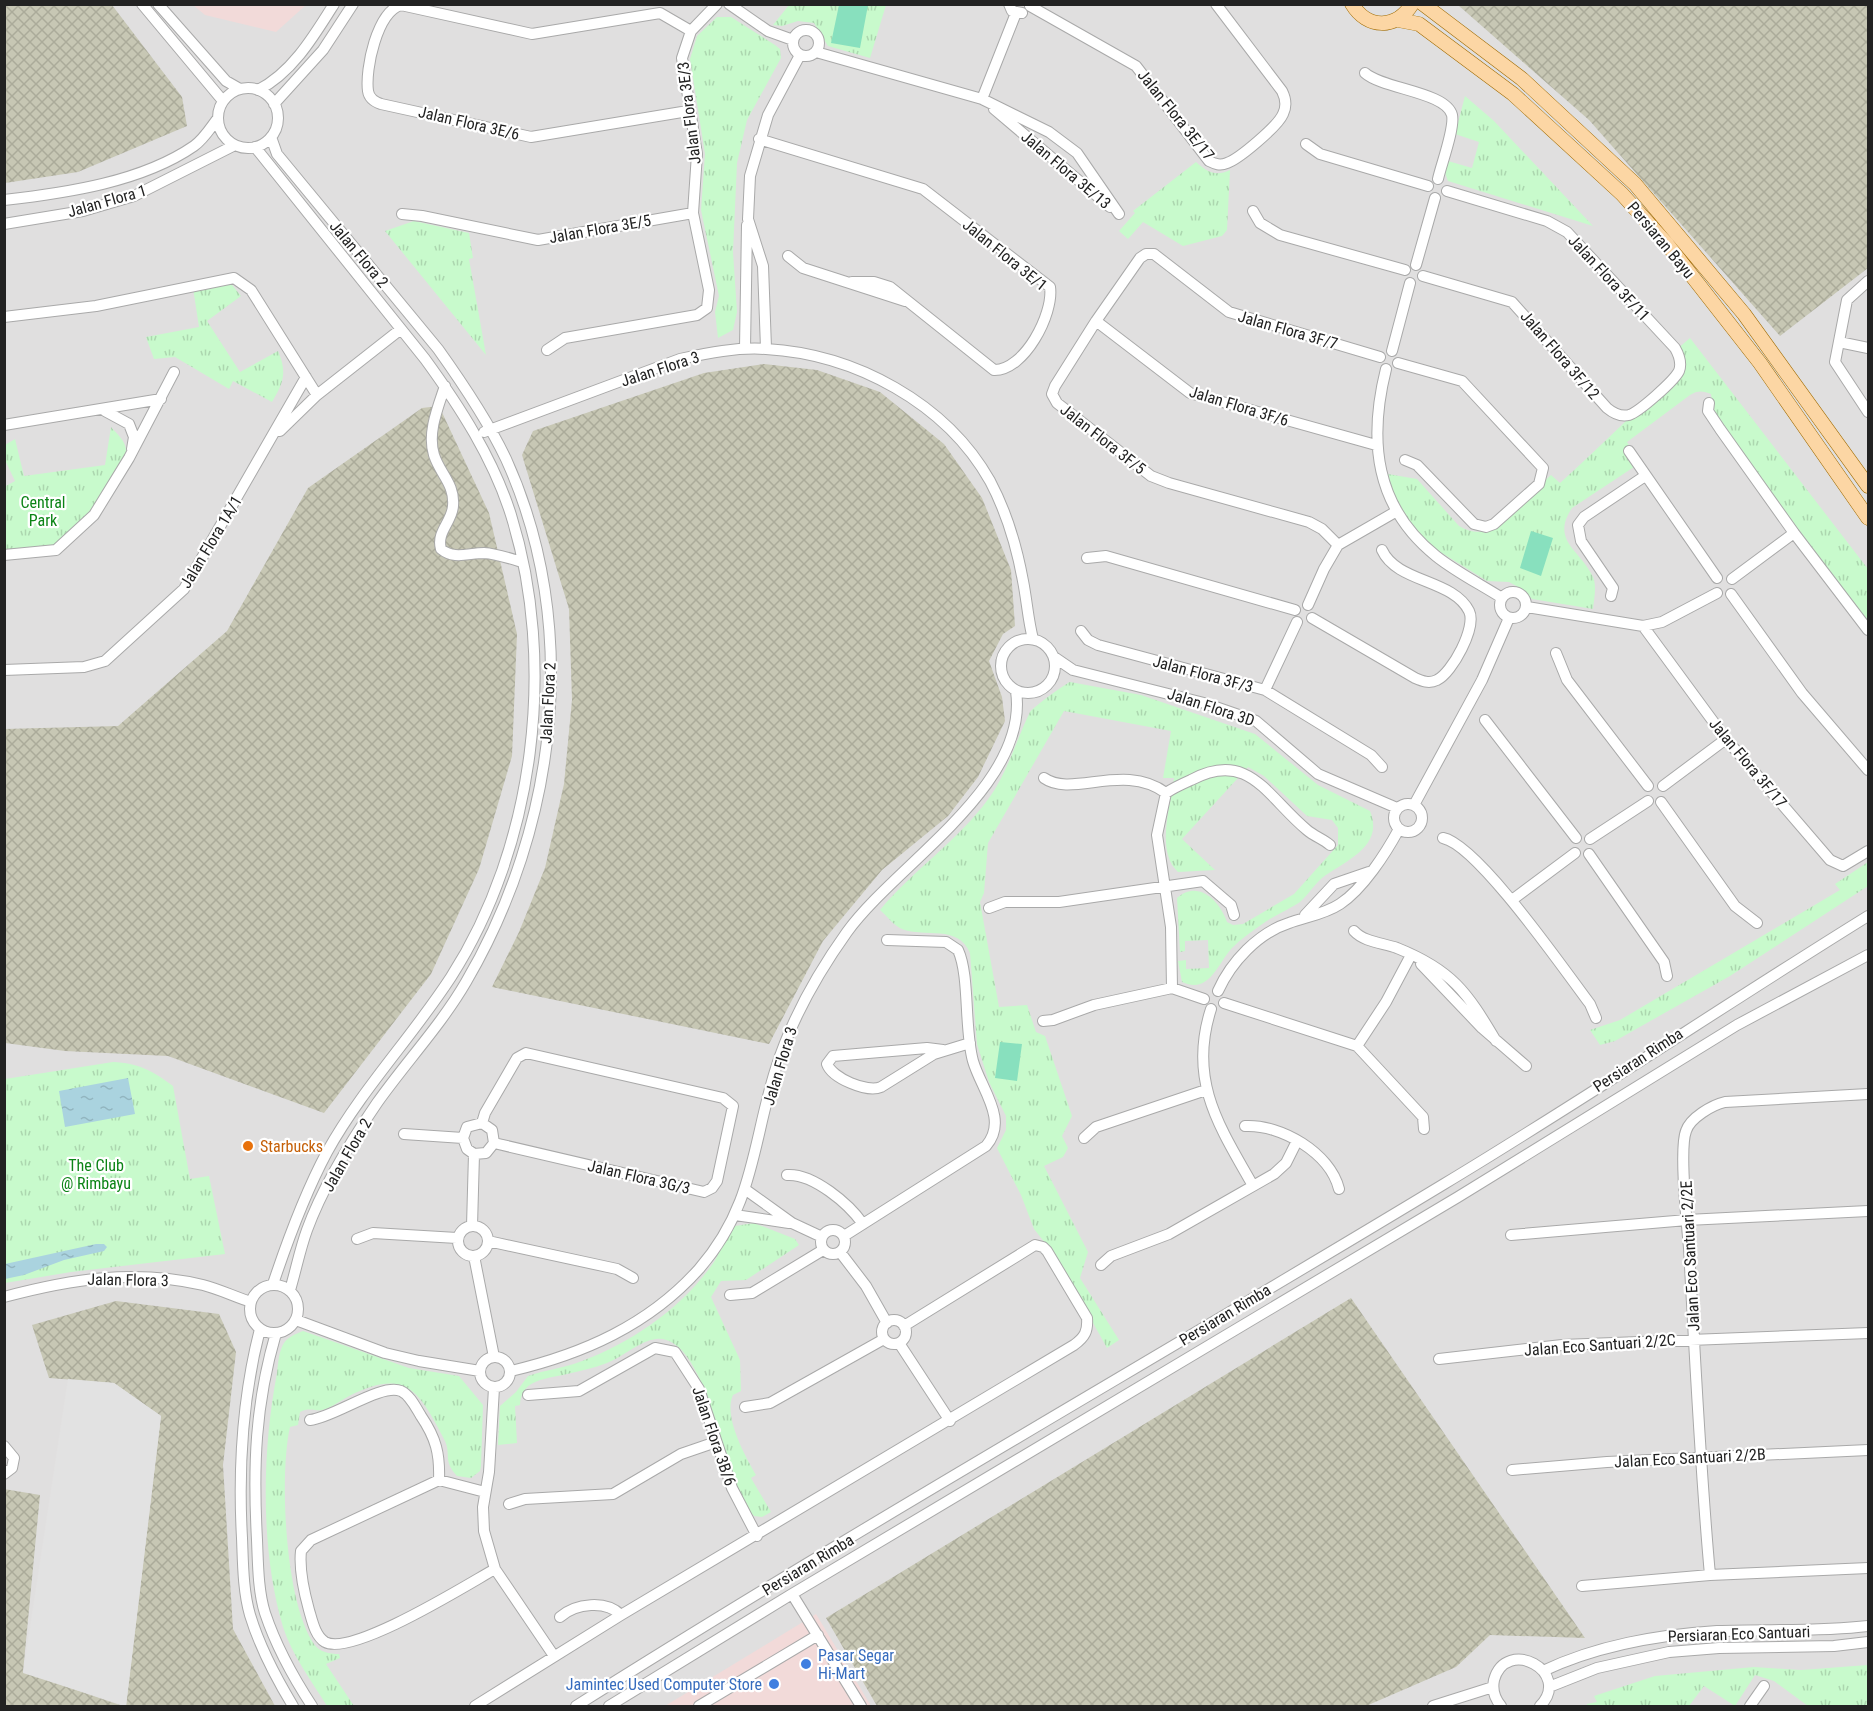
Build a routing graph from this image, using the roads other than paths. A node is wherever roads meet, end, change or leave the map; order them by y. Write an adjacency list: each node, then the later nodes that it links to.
1 (142, 4): 22 (street)
2 (158, 4): 19 (street)
3 (334, 4): 20 (street)
4 (353, 4): 23 (street)
5 (717, 4): 14 (street, Jalan Flora 3E/3)
6 (729, 4): 15 (street)
7 (1216, 4): 11 (street, Jalan Flora 3E/17)
8 (1352, 4): 13 (main road)
9 (1412, 4): 13 (main road)
10 (1423, 4): 77 (main road, Persiaran Bayu)
11 (1030, 5): 12 (street)
12 (1012, 9): 21 (street)
13 (1398, 20): 79 (main road, Persiaran Bayu)
14 (691, 31): 24 (street, Jalan Flora 3E/3); 24 (street, Jalan Flora 3E/6)
15 (793, 40): 16 (street); 17 (street)
16 (816, 52): 17 (street); 21 (street, Jalan Flora 3E/13)
17 (800, 55): 27 (street)
18 (1365, 73): 31 (street)
19 (240, 89): 20 (street); 22 (street)
20 (258, 90): 23 (street)
21 (982, 99): 21 (street, Jalan Flora 3E/13)
22 (223, 101): 25 (street, Jalan Flora 1)
23 (274, 104): 26 (street)
24 (688, 111): 37 (street, Jalan Flora 3E/3)
25 (218, 117): 29 (street); 35 (street, Jalan Flora 1)
26 (271, 137): 30 (street); 69 (street, Jalan Flora 2)
27 (759, 139): 39 (street); 41 (street, Jalan Flora 3E/1)
28 (1306, 144): 32 (street)
29 (235, 145): 30 (street); 40 (street, Jalan Flora 1)
30 (255, 147): 49 (street, Jalan Flora 2)
31 (1438, 179): 32 (street); 33 (street)
32 (1428, 186): 34 (street)
33 (1447, 191): 34 (street); 63 (street, Jalan Flora 3F/11)
34 (1435, 198): 42 (street)
35 (4, 200)
36 (1253, 211): 43 (street)
37 (693, 213): 38 (street, Jalan Flora 3E/5); 54 (street, Jalan Flora 3E/3)
38 (402, 214)
39 (748, 219): 51 (street); 52 (street)
40 (4, 224)
41 (788, 256)
42 (1416, 265): 43 (street); 44 (street)
43 (1405, 270): 46 (street)
44 (1423, 276): 46 (street); 63 (street, Jalan Flora 3F/12)
45 (1869, 281): 50 (street)
46 (1410, 283): 55 (street)
47 (4, 317): 60 (street)
48 (1096, 321): 56 (street, Jalan Flora 3F/7); 72 (street, Jalan Flora 3F/6); 81 (street, Jalan Flora 3F/5)
49 (402, 330): 61 (street, Jalan Flora 2); 62 (street)
50 (1839, 342): 53 (street); 67 (street)
51 (745, 348): 52 (street, Jalan Flora 3); 69 (street, Jalan Flora 3)
52 (766, 348): 95 (street, Jalan Flora 3)
53 (1869, 348)
54 (547, 350)
55 (1392, 351): 56 (street); 57 (street)
56 (1380, 357): 58 (street)
57 (1398, 363): 58 (street); 75 (street)
58 (1386, 369): 72 (street)
59 (174, 372): 64 (street)
60 (306, 377): 62 (street); 71 (street, Jalan Flora 1A/1)
61 (445, 386): 70 (street, Jalan Flora 2); 85 (street)
62 (317, 395): 71 (street)
63 (1655, 395)
64 (161, 399): 66 (street); 74 (street)
65 (1709, 403): 80 (street)
66 (103, 410): 68 (street); 74 (street)
67 (1869, 412)
68 (4, 425)
69 (490, 429): 70 (street, Jalan Flora 3); 190 (street, Jalan Flora 2)
70 (476, 437): 85 (street, Jalan Flora 2)
71 (270, 440): 106 (street, Jalan Flora 1A/1)
72 (1376, 445): 78 (street)
73 (1629, 451): 76 (street)
74 (129, 458): 83 (street)
75 (1404, 460)
76 (1645, 476): 86 (street); 90 (street)
77 (1869, 486)
78 (1397, 511): 81 (street); 91 (street)
79 (1869, 518)
80 (1794, 533): 87 (street); 100 (street)
81 (1338, 545): 92 (street)
82 (1382, 550): 96 (street)
83 (4, 555)
84 (1087, 558): 94 (street)
85 (522, 562): 189 (street, Jalan Flora 2)
86 (1717, 578): 87 (street); 88 (street)
87 (1732, 579): 89 (street)
88 (1716, 593): 89 (street); 99 (street)
89 (1731, 594): 116 (street)
90 (1611, 596)
91 (1502, 598): 93 (street); 97 (street)
92 (1308, 605): 94 (street); 96 (street)
93 (1527, 607): 97 (street); 99 (street)
94 (1295, 610): 98 (street)
95 (1027, 617): 102 (street, Jalan Flora 3); 103 (street, Jalan Flora 3)
96 (1312, 618): 98 (street)
97 (1509, 618): 123 (street)
98 (1297, 622): 109 (street)
99 (1643, 626): 114 (street, Jalan Flora 3F/17)
100 (1869, 630)
101 (1081, 631): 109 (street, Jalan Flora 3F/3)
102 (1033, 639): 103 (street); 105 (street)
103 (1016, 642): 110 (street, Jalan Flora 3)
104 (1556, 653): 118 (street)
105 (1054, 657): 107 (street, Jalan Flora 3D); 108 (street)
106 (4, 670)
107 (1073, 670): 108 (street); 124 (street, Jalan Flora 3D)
108 (1054, 676): 111 (street)
109 (1264, 690): 115 (street, Jalan Flora 3F/3)
110 (1016, 691): 111 (street); 112 (street, Jalan Flora 3)
111 (1033, 693): 112 (street)
112 (1018, 706): 171 (street, Jalan Flora 3)
113 (1485, 720): 127 (street)
114 (1726, 740): 119 (street); 130 (street, Jalan Flora 3F/17)
115 (1382, 767)
116 (1869, 770)
117 (1044, 778): 120 (street)
118 (1648, 786): 119 (street); 121 (street)
119 (1663, 786): 122 (street)
120 (1166, 794): 129 (street); 134 (street)
121 (1648, 801): 122 (street); 128 (street)
122 (1661, 802): 140 (street)
123 (1414, 805): 124 (street); 125 (street)
124 (1397, 808): 125 (street)
125 (1400, 829): 133 (street)
126 (1443, 838): 135 (street)
127 (1576, 838): 128 (street); 131 (street)
128 (1590, 839): 132 (street)
129 (1330, 844)
130 (1869, 851)
131 (1575, 853): 132 (street); 135 (street)
132 (1589, 854): 145 (street)
133 (1370, 872): 139 (street); 139 (street)
134 (1165, 885): 136 (street); 137 (street); 146 (street)
135 (1512, 900): 151 (street)
136 (989, 908)
137 (1234, 915)
138 (1869, 916): 241 (street, Persiaran Rimba)
139 (1297, 920): 147 (street)
140 (1756, 923)
141 (1354, 931): 143 (street)
142 (887, 939): 153 (street)
143 (1411, 955): 154 (street); 156 (street)
144 (1869, 956): 226 (street, Persiaran Rimba)
145 (1667, 976)
146 (1172, 988): 148 (street); 152 (street)
147 (1218, 991): 148 (street); 149 (street)
148 (1204, 999): 150 (street)
149 (1224, 1003): 150 (street); 154 (street)
150 (1211, 1010): 157 (street)
151 (1596, 1018)
152 (1043, 1021)
153 (970, 1043): 155 (street); 176 (street)
154 (1357, 1046): 161 (street)
155 (943, 1050): 155 (street)
156 (1526, 1066)
157 (1206, 1090): 164 (street); 169 (street)
158 (1869, 1094): 174 (street, Jalan Eco Santuari 2/2E)
159 (482, 1123): 163 (street); 166 (street); 166 (street, Jalan Flora 3G/3)
160 (1245, 1126): 165 (street)
161 (1424, 1129)
162 (404, 1134): 163 (street)
163 (463, 1138): 167 (street)
164 (1084, 1138)
165 (1297, 1140): 169 (street); 170 (street)
166 (494, 1143): 167 (street)
167 (474, 1154): 177 (street)
168 (787, 1175): 176 (street)
169 (1252, 1184): 187 (street)
170 (1339, 1189)
171 (746, 1190): 173 (street, Jalan Flora 3); 175 (street)
172 (1869, 1211): 174 (street)
173 (735, 1215): 175 (street); 206 (street, Jalan Flora 3)
174 (1687, 1220): 178 (street); 201 (street, Jalan Eco Santuari 2/2E)
175 (792, 1223): 180 (street)
176 (863, 1224): 179 (street)
177 (472, 1226): 181 (street); 183 (street)
178 (1511, 1235)
179 (844, 1236): 180 (street); 185 (street)
180 (822, 1237): 184 (street)
181 (457, 1238): 182 (street); 186 (street)
182 (357, 1239)
183 (488, 1241): 186 (street); 188 (street)
184 (824, 1250): 185 (street); 191 (street)
185 (840, 1252): 195 (street)
186 (474, 1256): 203 (street)
187 (1101, 1265)
188 (633, 1278)
189 (273, 1284): 190 (street); 193 (street)
190 (290, 1290): 194 (street)
191 (730, 1295)
192 (4, 1297): 193 (street, Jalan Flora 3)
193 (251, 1302): 197 (street)
194 (296, 1320): 198 (street); 205 (street)
195 (887, 1323): 196 (street); 200 (street)
196 (904, 1326): 202 (street); 211 (street)
197 (260, 1329): 198 (street); 238 (street)
198 (276, 1333): 239 (street)
199 (1869, 1333): 201 (street, Jalan Eco Santuari 2/2C)
200 (884, 1338): 202 (street); 209 (street)
201 (1694, 1339): 204 (street, Jalan Eco Santuari 2/2C); 215 (street, Jalan Eco Santuari 2/2E)
202 (899, 1343): 211 (street)
203 (494, 1357): 205 (street); 206 (street)
204 (1439, 1359)
205 (480, 1371): 207 (street)
206 (511, 1371): 207 (street, Jalan Flora 3)
207 (494, 1388): 219 (street)
208 (528, 1395): 212 (street, Jalan Flora 3B/6)
209 (745, 1407)
210 (310, 1420): 218 (street)
211 (950, 1421): 221 (street)
212 (716, 1442): 220 (street); 221 (street, Jalan Flora 3B/6)
213 (4, 1446): 217 (street)
214 (1869, 1450): 215 (street, Jalan Eco Santuari 2/2B)
215 (1700, 1457): 216 (street, Jalan Eco Santuari 2/2B); 224 (street, Jalan Eco Santuari 2/2E)
216 (1512, 1470)
217 (4, 1474)
218 (439, 1480): 219 (street); 223 (street)
219 (485, 1492): 223 (street)
220 (508, 1504)
221 (756, 1536): 227 (street)
222 (1869, 1568): 224 (street)
223 (495, 1569): 232 (street)
224 (1710, 1575): 225 (street)
225 (1582, 1586)
226 (792, 1594): 230 (street); 242 (street, Persiaran Rimba)
227 (621, 1615): 228 (street); 232 (street)
228 (560, 1617)
229 (1869, 1626): 233 (street, Persiaran Eco Santuari)
230 (818, 1635): 243 (street); 244 (street)
231 (1869, 1642): 236 (street, Persiaran Eco Santuari)
232 (554, 1656): 240 (street)
233 (1544, 1671): 235 (street); 236 (street)
234 (1764, 1686): 248 (street)
235 (1493, 1687): 237 (street); 245 (street)
236 (1549, 1687): 247 (street)
237 (1500, 1705): 246 (street)
238 (293, 1707)
239 (312, 1707)
240 (475, 1707)
241 (576, 1707)
242 (609, 1707)
243 (699, 1707)
244 (861, 1707)
245 (1433, 1707)
246 (1487, 1707)
247 (1540, 1707)
248 (1750, 1707)

